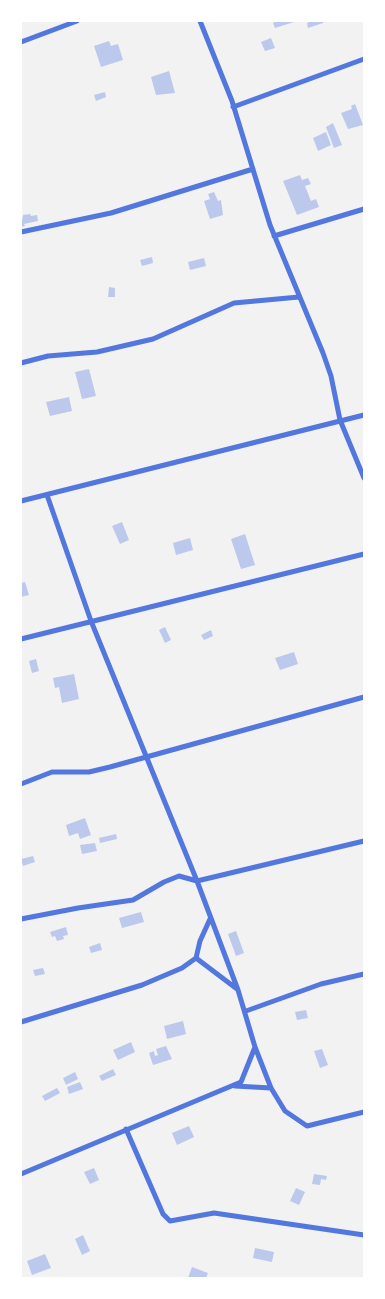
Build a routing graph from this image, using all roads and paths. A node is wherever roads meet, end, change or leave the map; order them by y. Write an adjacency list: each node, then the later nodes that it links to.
1 (77, 21): 3 (street)
2 (200, 21): 5 (street)
3 (21, 42)
4 (364, 59): 5 (street)
5 (233, 107): 6 (street)
6 (253, 169): 8 (street); 9 (street)
7 (364, 209): 9 (street)
8 (21, 232)
9 (274, 236): 10 (street)
10 (299, 297): 11 (street); 13 (street)
11 (21, 363)
12 (364, 415): 13 (street)
13 (340, 420): 14 (street); 15 (street)
14 (364, 478)
15 (47, 496): 16 (street); 18 (street)
16 (21, 501)
17 (364, 554): 18 (street)
18 (91, 621): 19 (street); 21 (street)
19 (21, 639)
20 (364, 697): 21 (street)
21 (147, 756): 22 (street); 24 (street)
22 (21, 784)
23 (364, 841): 24 (street)
24 (197, 881): 25 (street); 26 (street)
25 (21, 919)
26 (210, 919): 27 (street); 29 (street)
27 (196, 958): 29 (street); 31 (street)
28 (364, 974): 30 (street)
29 (238, 990): 30 (street)
30 (246, 1011): 32 (street)
31 (21, 1022)
32 (255, 1047): 33 (street); 34 (street)
33 (232, 1086): 34 (street); 36 (street)
34 (271, 1088): 35 (street)
35 (364, 1112)
36 (126, 1129): 37 (street); 38 (street)
37 (21, 1174)
38 (364, 1235)

